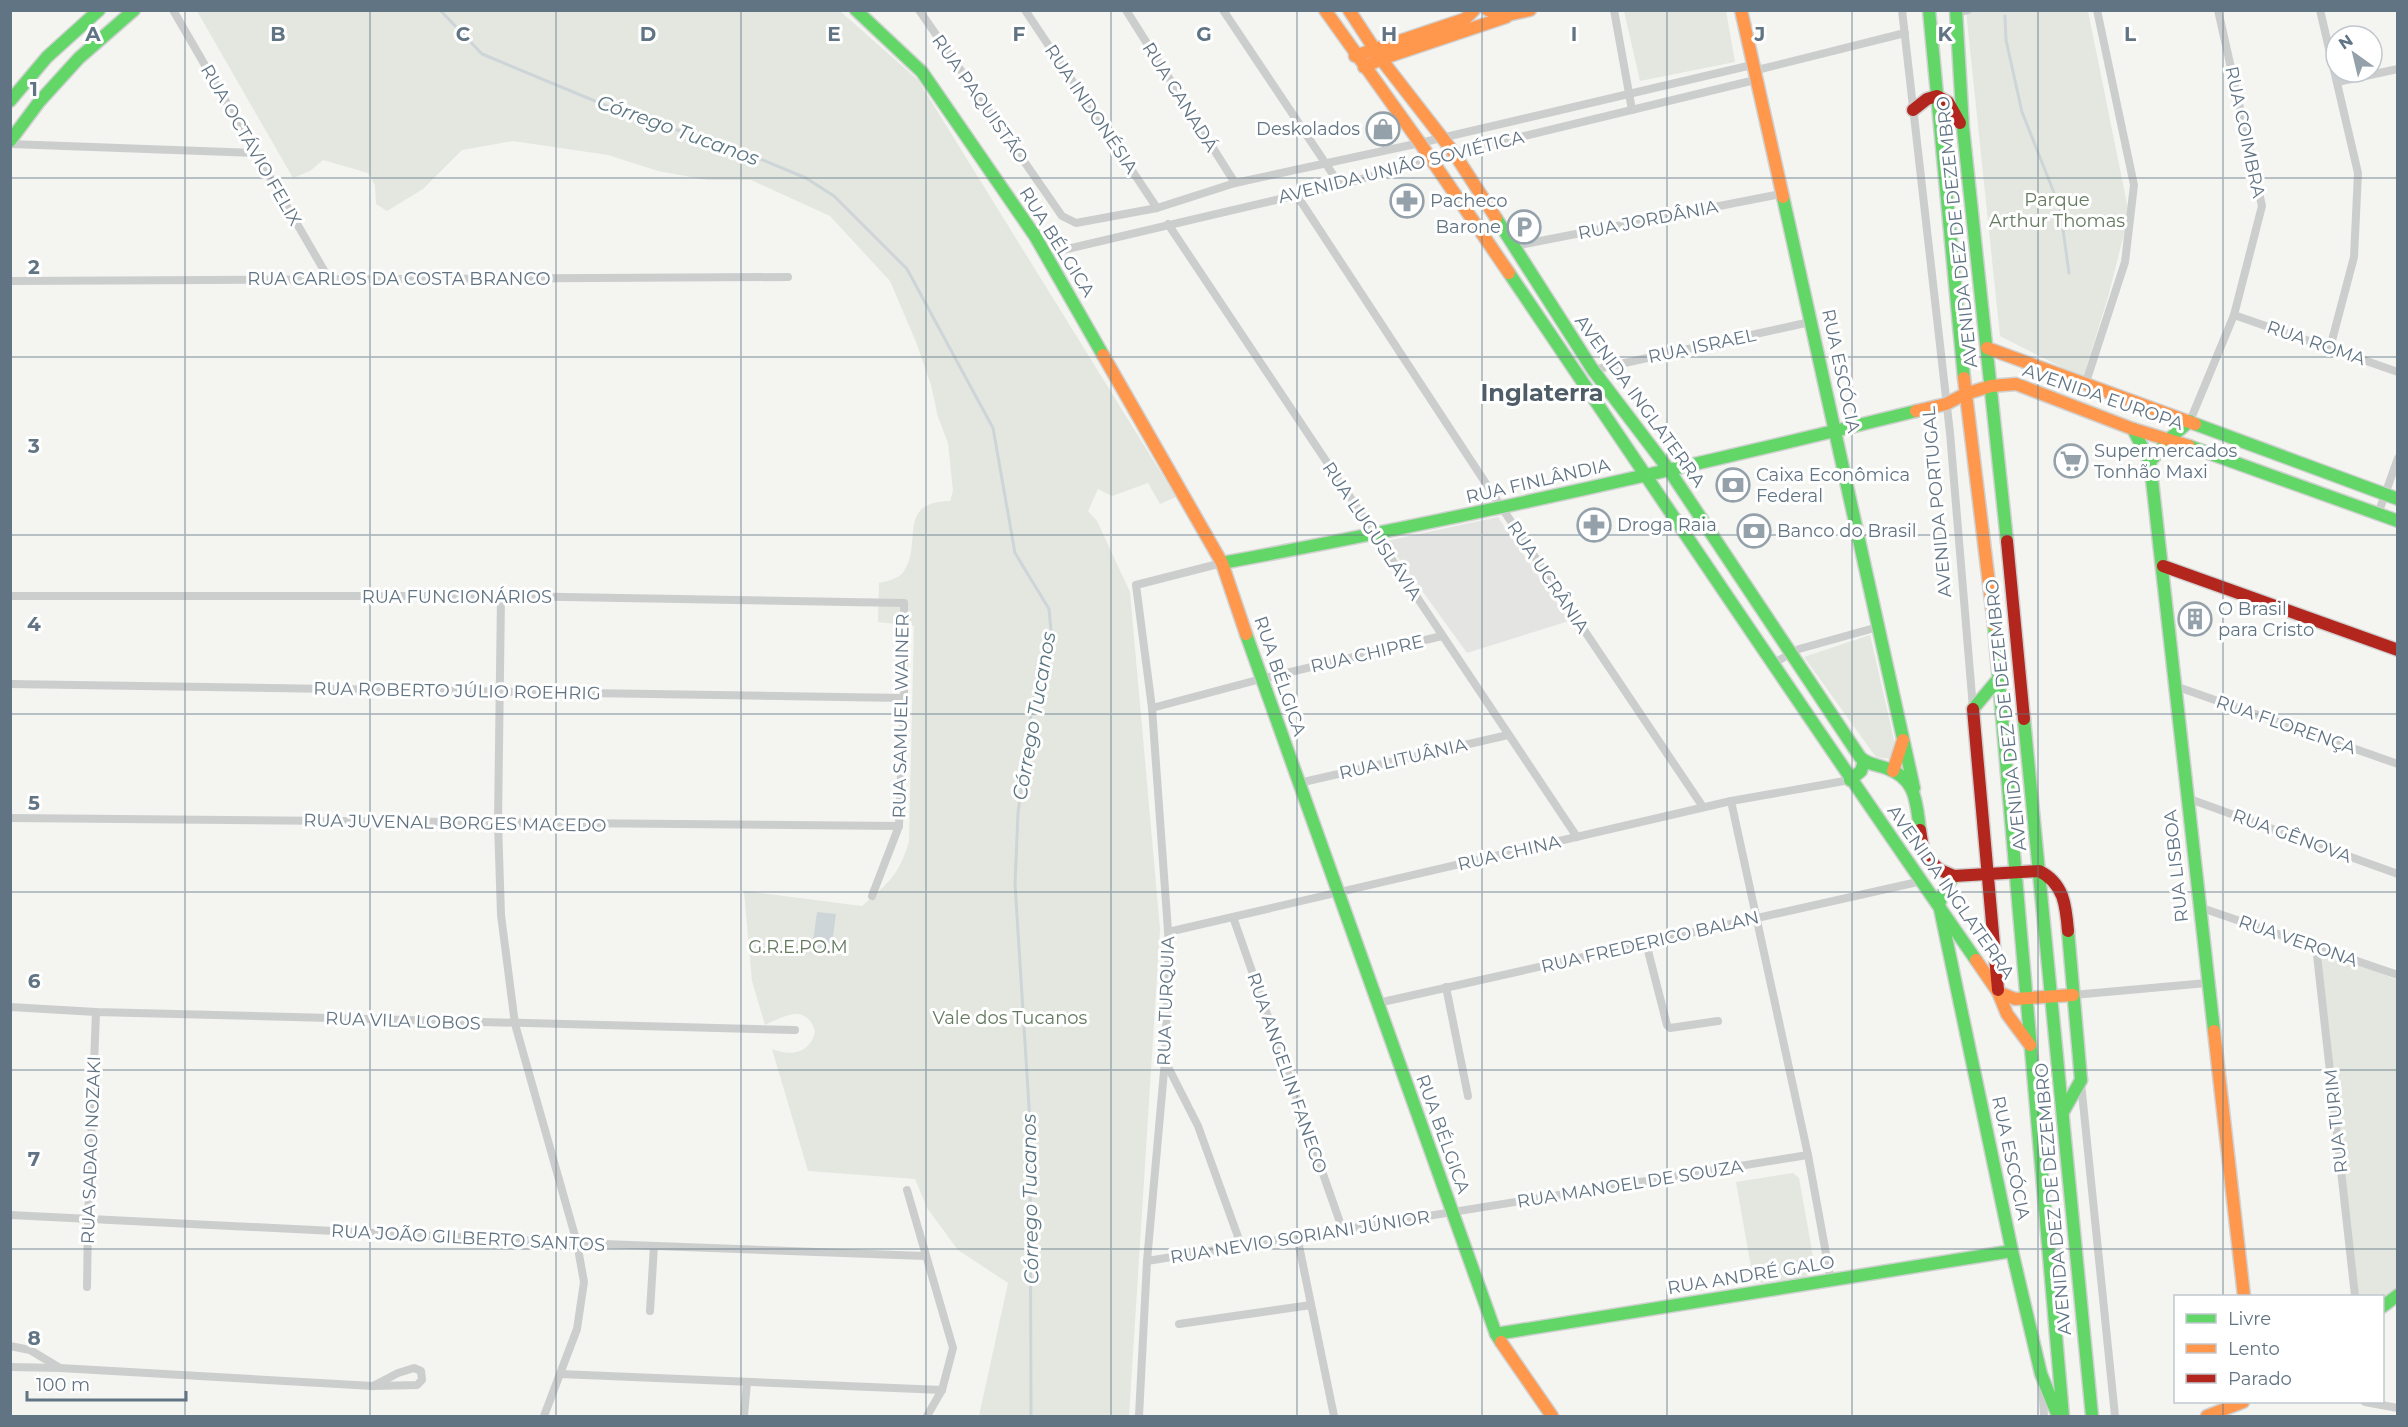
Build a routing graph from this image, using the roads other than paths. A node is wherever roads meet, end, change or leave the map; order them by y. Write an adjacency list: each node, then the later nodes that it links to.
1 (99, 10): 34 (main road)
2 (134, 10): 39 (main road)
3 (173, 10): 41 (street, RUA OCTÁVIO FELIX)
4 (873, 10): 23 (main road)
5 (919, 10): 50 (street, RUA PAQUISTÃO)
6 (1025, 10): 49 (street, RUA INDONÉSIA)
7 (1126, 10): 45 (street, RUA CANADÁ)
8 (1223, 10): 44 (street)
9 (1325, 10): 28 (main road, AVENIDA INGLATERRA)
10 (1348, 10): 27 (main road, AVENIDA INGLATERRA)
11 (1474, 10): 27 (main road)
12 (1488, 10): 24 (main road)
13 (1530, 10): 24 (main road)
14 (1614, 10): 32 (street)
15 (1741, 10): 30 (main road, RUA ESCÓCIA)
16 (1902, 10): 26 (street, AVENIDA PORTUGAL)
17 (1929, 10): 33 (main road, AVENIDA DEZ DE DEZEMBRO)
18 (1935, 10): 22 (main road)
19 (2097, 10): 67 (street)
20 (2218, 10): 58 (street, RUA COIMBRA)
21 (2320, 10): 25 (street)
22 (1960, 11): 37 (main road, AVENIDA DEZ DE DEZEMBRO)
23 (858, 12): 53 (main road, RUA BÉLGICA)
24 (1511, 15): 27 (main road)
25 (2324, 27)
26 (1905, 33): 30 (street); 36 (street, AVENIDA PORTUGAL)
27 (1378, 53): 28 (main road); 29 (main road); 38 (main road, AVENIDA INGLATERRA)
28 (1356, 56): 29 (main road, AVENIDA INGLATERRA)
29 (1364, 67): 40 (main road, AVENIDA INGLATERRA)
30 (1754, 72): 32 (street, AVENIDA UNIÃO SOVIÉTICA); 35 (street, AVENIDA UNIÃO SOVIÉTICA); 48 (main road, RUA ESCÓCIA)
31 (2337, 84): 64 (street)
32 (1628, 93): 35 (street); 38 (street, AVENIDA UNIÃO SOVIÉTICA)
33 (1937, 96): 36 (main road); 37 (main road); 69 (main road, AVENIDA DEZ DE DEZEMBRO)
34 (10, 101)
35 (1632, 110): 42 (street, AVENIDA UNIÃO SOVIÉTICA)
36 (1913, 110): 70 (street, AVENIDA PORTUGAL)
37 (1963, 128): 63 (main road, AVENIDA DEZ DE DEZEMBRO)
38 (1442, 137): 40 (street, AVENIDA UNIÃO SOVIÉTICA); 42 (main road, AVENIDA INGLATERRA)
39 (10, 142): 41 (street)
40 (1420, 143): 43 (main road, AVENIDA INGLATERRA); 44 (street, AVENIDA UNIÃO SOVIÉTICA)
41 (256, 153): 55 (street, RUA OCTÁVIO FELIX)
42 (1454, 153): 43 (street, AVENIDA UNIÃO SOVIÉTICA); 52 (main road, AVENIDA INGLATERRA)
43 (1430, 159): 46 (street, AVENIDA UNIÃO SOVIÉTICA); 59 (main road, AVENIDA INGLATERRA)
44 (1326, 164): 45 (street, AVENIDA UNIÃO SOVIÉTICA); 46 (street)
45 (1235, 183): 49 (street, AVENIDA UNIÃO SOVIÉTICA)
46 (1340, 185): 47 (street, AVENIDA UNIÃO SOVIÉTICA)
47 (1296, 194): 51 (street, AVENIDA UNIÃO SOVIÉTICA); 80 (street, RUA UCRÂNIA)
48 (1781, 194): 52 (street, RUA JORDÂNIA); 60 (main road, RUA ESCÓCIA)
49 (1157, 208): 50 (street, AVENIDA UNIÃO SOVIÉTICA)
50 (1062, 216)
51 (1168, 224): 53 (street, AVENIDA UNIÃO SOVIÉTICA); 83 (street, RUA LUGUSLÁVIA)
52 (1514, 246): 57 (main road, AVENIDA INGLATERRA)
53 (1046, 254): 84 (main road, RUA BÉLGICA)
54 (788, 277): 55 (street, RUA CARLOS DA COSTA BRANCO)
55 (329, 279): 56 (street, RUA CARLOS DA COSTA BRANCO)
56 (10, 281)
57 (1551, 307): 59 (main road); 61 (main road, AVENIDA INGLATERRA)
58 (2234, 315): 64 (street, RUA ROMA); 71 (street, RUA COIMBRA)
59 (1537, 317): 62 (main road, AVENIDA INGLATERRA)
60 (1810, 322): 65 (street, RUA ISRAEL); 73 (main road, RUA ESCÓCIA)
61 (1562, 323): 62 (main road); 65 (main road, AVENIDA INGLATERRA)
62 (1549, 333): 78 (main road, AVENIDA INGLATERRA)
63 (1987, 348): 67 (main road, AVENIDA EUROPA); 68 (main road, AVENIDA DEZ DE DEZEMBRO)
64 (2330, 348): 66 (street, RUA ROMA)
65 (1593, 370): 77 (main road, AVENIDA INGLATERRA)
66 (2397, 372)
67 (2085, 385): 71 (main road, AVENIDA EUROPA)
68 (1991, 386): 69 (main road, AVENIDA EUROPA); 72 (main road, AVENIDA EUROPA); 119 (main road, AVENIDA DEZ DE DEZEMBRO)
69 (1965, 394): 70 (main road, AVENIDA EUROPA); 95 (main road, AVENIDA DEZ DE DEZEMBRO)
70 (1946, 404): 73 (main road, RUA FINLÂNDIA); 102 (street, AVENIDA PORTUGAL)
71 (2190, 421): 74 (main road); 79 (main road, AVENIDA EUROPA)
72 (2133, 429): 74 (main road, AVENIDA EUROPA); 76 (main road)
73 (1835, 431): 77 (main road, RUA FINLÂNDIA); 90 (main road, RUA ESCÓCIA)
74 (2169, 439): 76 (main road); 81 (main road, AVENIDA EUROPA)
75 (2397, 458): 79 (street)
76 (2151, 462): 85 (main road, RUA LISBOA)
77 (1669, 470): 78 (main road, RUA FINLÂNDIA); 93 (main road, AVENIDA INGLATERRA)
78 (1646, 475): 80 (main road, RUA FINLÂNDIA); 94 (main road, AVENIDA INGLATERRA)
79 (2391, 496): 81 (street)
80 (1502, 508): 83 (main road, RUA FINLÂNDIA); 113 (street, RUA UCRÂNIA)
81 (2378, 514): 82 (main road, AVENIDA EUROPA)
82 (2397, 521)
83 (1374, 536): 84 (main road, RUA FINLÂNDIA); 91 (street, RUA LUGUSLÁVIA)
84 (1222, 563): 86 (street, RUA FINLÂNDIA); 96 (main road, RUA BÉLGICA)
85 (2163, 566): 92 (main road); 98 (main road, RUA LISBOA)
86 (1136, 585): 101 (street, RUA TURQUIA)
87 (10, 596): 88 (street, RUA FUNCIONÁRIOS)
88 (501, 596): 89 (street, RUA FUNCIONÁRIOS); 99 (street)
89 (904, 603): 100 (street, RUA SAMUEL WAINER)
90 (1878, 627): 93 (street); 104 (main road, RUA ESCÓCIA)
91 (1442, 636): 96 (street, RUA CHIPRE); 103 (street, RUA LUGUSLÁVIA)
92 (2397, 650)
93 (1791, 652): 94 (street); 105 (main road, AVENIDA INGLATERRA)
94 (1774, 663): 108 (main road, AVENIDA INGLATERRA)
95 (1999, 678): 102 (main road); 118 (main road, AVENIDA DEZ DE DEZEMBRO)
96 (1261, 679): 101 (street, RUA CHIPRE); 109 (main road, RUA BÉLGICA)
97 (10, 684): 99 (street, RUA ROBERTO JÚLIO ROEHRIG)
98 (2175, 686): 106 (street, RUA FLORENÇA); 111 (main road, RUA LISBOA)
99 (500, 691): 100 (street, RUA ROBERTO JÚLIO ROEHRIG); 115 (street)
100 (904, 698): 116 (street, RUA SAMUEL WAINER)
101 (1152, 708): 130 (street, RUA TURQUIA)
102 (1973, 709): 120 (main road, AVENIDA PORTUGAL)
103 (1508, 735): 109 (street, RUA LITUÂNIA); 117 (street, RUA LUGUSLÁVIA)
104 (1903, 739): 107 (main road, RUA ESCÓCIA); 110 (main road, RUA ESCÓCIA)
105 (1864, 761): 107 (main road, AVENIDA INGLATERRA); 108 (main road)
106 (2397, 764)
107 (1893, 771): 110 (main road, AVENIDA INGLATERRA)
108 (1850, 780): 112 (street, RUA CHINA); 123 (main road, AVENIDA INGLATERRA)
109 (1299, 783): 124 (main road, RUA BÉLGICA)
110 (1914, 791): 122 (main road, AVENIDA INGLATERRA)
111 (2187, 798): 121 (street, RUA GÊNOVA); 127 (main road, RUA LISBOA)
112 (1731, 801): 113 (street, RUA CHINA); 129 (street)
113 (1703, 807): 117 (street, RUA CHINA)
114 (10, 818): 115 (street, RUA JUVENAL BORGES MACEDO)
115 (498, 823): 116 (street, RUA JUVENAL BORGES MACEDO); 144 (street)
116 (899, 826): 125 (street, RUA SAMUEL WAINER)
117 (1577, 837): 124 (street, RUA CHINA)
118 (2015, 872): 119 (main road, AVENIDA INGLATERRA); 120 (main road, AVENIDA INGLATERRA); 138 (main road, AVENIDA DEZ DE DEZEMBRO)
119 (2039, 872): 137 (main road); 139 (main road, AVENIDA DEZ DE DEZEMBRO)
120 (1987, 873): 122 (main road, AVENIDA INGLATERRA); 136 (main road, AVENIDA PORTUGAL)
121 (2397, 873)
122 (1954, 876): 126 (main road)
123 (1922, 881): 126 (main road, AVENIDA INGLATERRA); 129 (street, RUA FREDERICO BALAN)
124 (1338, 893): 128 (street, RUA CHINA); 140 (main road, RUA BÉLGICA)
125 (872, 896)
126 (1939, 904): 136 (main road, AVENIDA INGLATERRA); 161 (main road, RUA ESCÓCIA)
127 (2199, 907): 132 (street, RUA VERONA); 134 (main road, RUA LISBOA)
128 (1233, 917): 130 (street, RUA CHINA); 156 (street, RUA ANGELIN FANECO)
129 (1755, 919): 131 (street, RUA FREDERICO BALAN); 151 (street)
130 (1168, 932): 147 (street, RUA TURQUIA)
131 (1646, 943): 135 (street, RUA FREDERICO BALAN); 143 (street)
132 (2316, 946): 133 (street, RUA VERONA); 167 (street, RUA TURIM)
133 (2397, 975)
134 (2207, 983): 137 (street); 166 (main road, RUA LISBOA)
135 (1446, 987): 140 (street, RUA FREDERICO BALAN); 149 (street)
136 (1998, 992): 138 (main road, AVENIDA INGLATERRA); 146 (main road)
137 (2073, 995): 139 (main road, AVENIDA INGLATERRA); 148 (main road)
138 (2025, 998): 139 (main road, AVENIDA INGLATERRA); 146 (main road, AVENIDA DEZ DE DEZEMBRO)
139 (2052, 998): 150 (main road, AVENIDA DEZ DE DEZEMBRO)
140 (1378, 1003): 153 (main road, RUA BÉLGICA)
141 (10, 1007): 142 (street, RUA VILA LOBOS)
142 (96, 1012): 144 (street, RUA VILA LOBOS); 155 (street, RUA SADAO NOZAKI)
143 (1718, 1021)
144 (515, 1024): 145 (street, RUA VILA LOBOS); 158 (street)
145 (795, 1030)
146 (2030, 1045): 196 (main road, AVENIDA DEZ DE DEZEMBRO)
147 (1165, 1060): 159 (street); 163 (street, RUA TURQUIA)
148 (2081, 1080): 150 (main road); 198 (street)
149 (1468, 1096)
150 (2063, 1112): 197 (main road, AVENIDA DEZ DE DEZEMBRO)
151 (1808, 1155): 153 (street, RUA MANOEL DE SOUZA); 164 (street)
152 (907, 1190): 162 (street)
153 (1452, 1213): 156 (street, RUA NEVIO SORIANI JÚNIOR); 173 (main road, RUA BÉLGICA)
154 (10, 1215): 155 (street, RUA JOÃO GILBERTO SANTOS)
155 (88, 1220): 158 (street, RUA JOÃO GILBERTO SANTOS); 165 (street, RUA SADAO NOZAKI)
156 (1342, 1228): 157 (street, RUA NEVIO SORIANI JÚNIOR)
157 (1297, 1236): 159 (street, RUA NEVIO SORIANI JÚNIOR); 169 (street)
158 (577, 1243): 160 (street, RUA JOÃO GILBERTO SANTOS); 180 (street)
159 (1241, 1245): 163 (street, RUA NEVIO SORIANI JÚNIOR)
160 (654, 1246): 162 (street, RUA JOÃO GILBERTO SANTOS); 171 (street)
161 (2012, 1251): 164 (main road, RUA ANDRÉ GALO); 181 (main road, RUA ESCÓCIA)
162 (925, 1257): 185 (street)
163 (1148, 1261): 192 (street, RUA TURQUIA)
164 (1831, 1281): 173 (main road, RUA ANDRÉ GALO)
165 (87, 1287)
166 (2244, 1295)
167 (2355, 1295)
168 (2397, 1295): 170 (main road)
169 (1311, 1305): 172 (street); 193 (street)
170 (2384, 1305)
171 (650, 1311)
172 (1179, 1324)
173 (1496, 1334): 194 (main road, RUA BÉLGICA)
174 (10, 1346): 175 (street)
175 (34, 1354): 177 (street); 178 (street)
176 (10, 1367): 177 (street)
177 (27, 1368): 178 (street)
178 (60, 1368): 183 (street)
179 (398, 1373): 183 (street); 184 (street); 184 (street)
180 (560, 1374): 182 (street); 189 (street)
181 (2041, 1374): 195 (street); 196 (main road, RUA ESCÓCIA)
182 (747, 1382): 185 (street); 190 (street)
183 (373, 1386): 184 (street)
184 (398, 1387)
185 (942, 1390): 191 (street)
186 (2238, 1403): 199 (main road)
187 (2373, 1403): 188 (street)
188 (2397, 1408)
189 (544, 1416)
190 (744, 1416)
191 (927, 1416)
192 (1139, 1416)
193 (1334, 1416)
194 (1552, 1416)
195 (2044, 1416)
196 (2060, 1416)
197 (2092, 1416)
198 (2115, 1416)
199 (2206, 1416)

